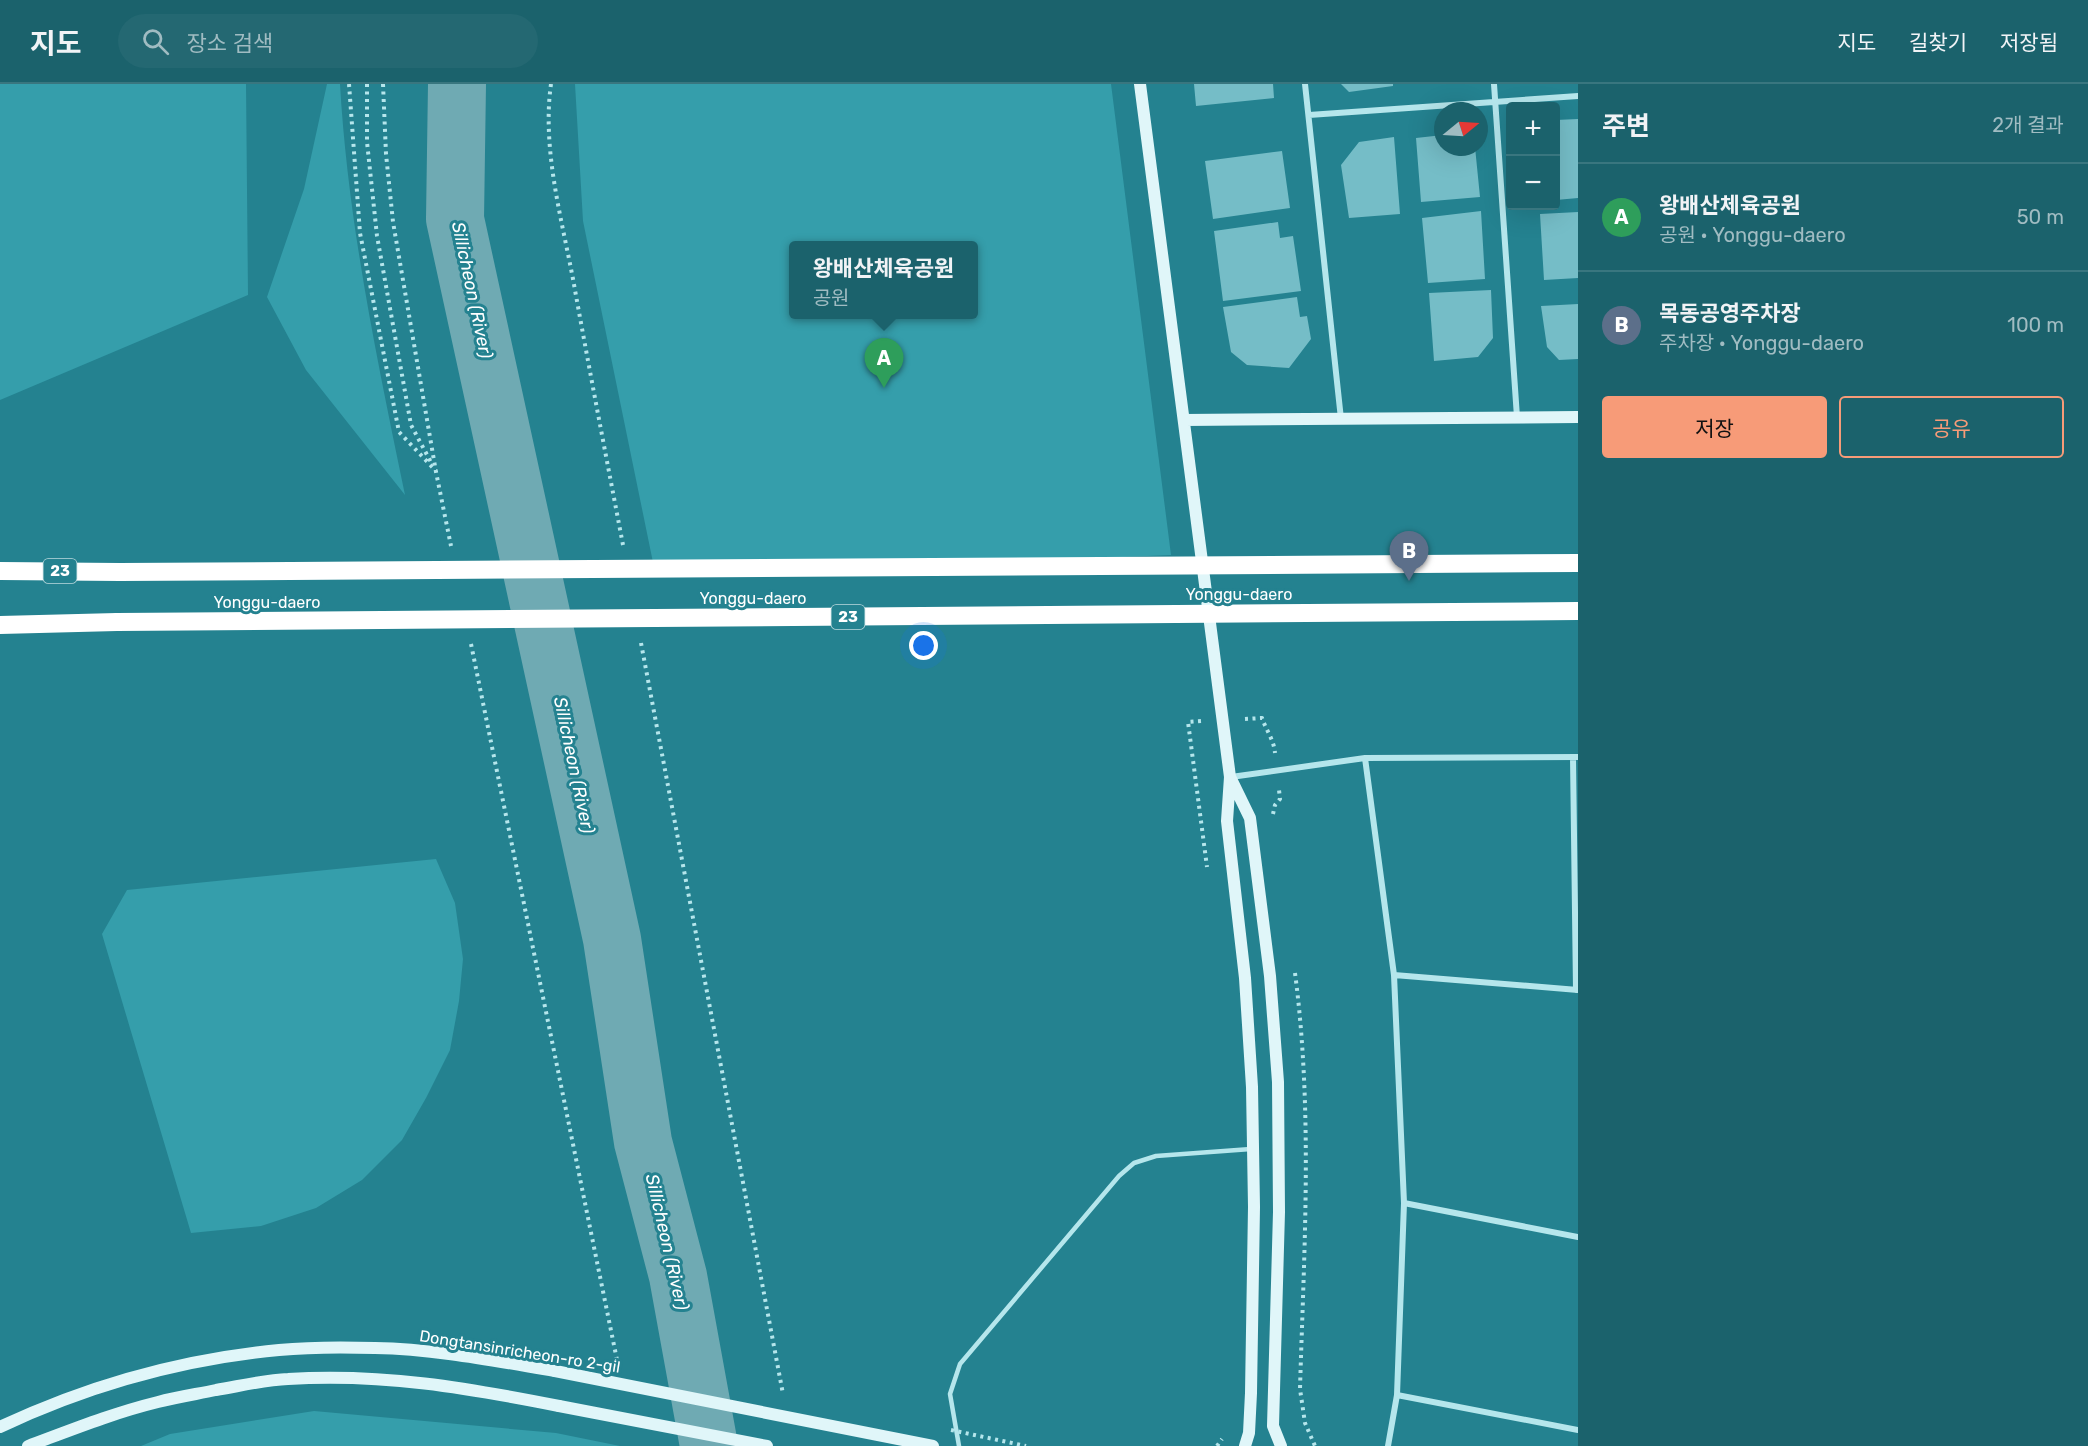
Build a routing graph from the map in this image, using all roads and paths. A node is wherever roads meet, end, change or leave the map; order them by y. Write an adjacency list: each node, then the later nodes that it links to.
1 (349, 84): 15 (path)
2 (367, 84): 15 (path)
3 (383, 84): 15 (path)
4 (551, 84): 17 (path)
5 (1140, 84): 14 (street)
6 (1305, 84): 10 (street)
7 (1494, 84): 9 (street)
8 (1578, 96): 9 (street)
9 (1495, 102): 10 (street); 12 (street)
10 (1309, 115): 13 (street)
11 (1578, 417): 12 (street)
12 (1516, 418): 13 (street)
13 (1341, 419): 14 (street)
14 (1184, 420): 29 (street)
15 (436, 472): 16 (path)
16 (453, 554)
17 (624, 555)
18 (1578, 563): 19 (highway, Yonggu-daero / 23, bridge)
19 (0, 571)
20 (1578, 611): 21 (highway, Yonggu-daero / 23, bridge)
21 (0, 625)
22 (470, 636): 36 (path)
23 (640, 637): 38 (path)
24 (1262, 718): 26 (path)
25 (1188, 722): 30 (path)
26 (1275, 744)
27 (1576, 757): 28 (street); 32 (street)
28 (1365, 758): 29 (street); 31 (street)
29 (1230, 777): 33 (street); 48 (street)
30 (1207, 870)
31 (1394, 975): 32 (street); 34 (street)
32 (1577, 990)
33 (1254, 1149): 45 (lane); 47 (street)
34 (1404, 1203): 35 (street); 37 (street)
35 (1578, 1237)
36 (618, 1364)
37 (1397, 1395): 40 (street); 49 (street)
38 (784, 1399)
39 (0, 1427): 44 (street, Dongtansinricheon-ro 2-gil, bridge)
40 (1578, 1430)
41 (1225, 1432): 46 (path)
42 (28, 1446): 43 (street, bridge)
43 (767, 1446)
44 (933, 1446)
45 (959, 1446)
46 (1217, 1446)
47 (1245, 1446)
48 (1281, 1446)
49 (1388, 1446)

